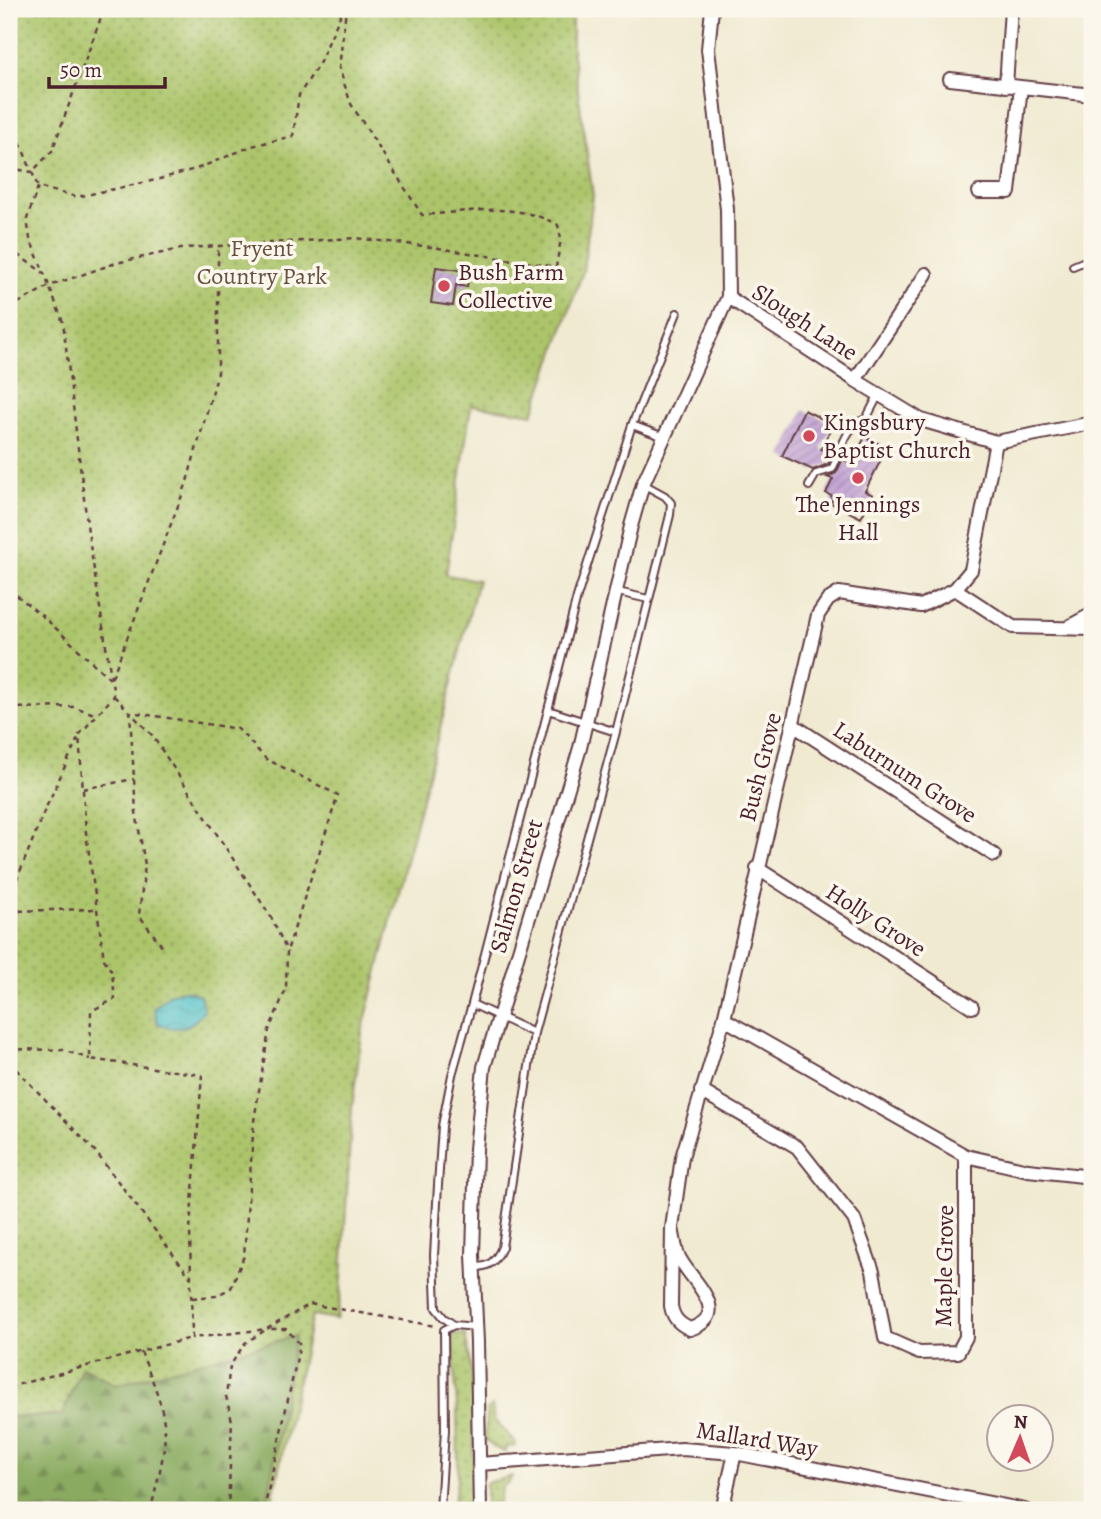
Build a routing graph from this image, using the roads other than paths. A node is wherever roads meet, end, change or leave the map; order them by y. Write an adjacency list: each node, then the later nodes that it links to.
1 (712, 9): 11 (street, Slough Lane)
2 (1011, 9): 4 (street)
3 (950, 79): 4 (street)
4 (1006, 86): 5 (street)
5 (1021, 87): 6 (street); 7 (street)
6 (1092, 95)
7 (979, 192)
8 (1092, 258): 9 (lane)
9 (1073, 266)
10 (926, 274): 13 (street)
11 (728, 297): 13 (street, Slough Lane); 17 (street, Salmon Street)
12 (677, 313): 16 (lane)
13 (855, 380): 14 (street, Slough Lane)
14 (879, 394): 18 (street, Slough Lane); 20 (lane)
15 (1092, 423): 18 (street, Slough Lane)
16 (632, 425): 17 (lane); 27 (lane)
17 (664, 438): 19 (street, Salmon Street)
18 (996, 442): 21 (street)
19 (643, 484): 22 (street, Salmon Street); 23 (lane)
20 (809, 486)
21 (955, 589): 25 (street); 29 (street, Bush Grove)
22 (618, 592): 23 (lane); 28 (street, Salmon Street)
23 (648, 598): 30 (lane)
24 (1092, 614): 25 (street)
25 (1063, 629): 26 (street)
26 (1092, 629)
27 (548, 710): 28 (lane); 33 (lane)
28 (585, 722): 30 (lane); 35 (street, Salmon Street)
29 (793, 725): 31 (street, Laburnum Grove); 32 (street, Bush Grove)
30 (616, 732): 37 (lane)
31 (994, 855)
32 (757, 868): 34 (street, Holly Grove); 36 (street, Bush Grove)
33 (472, 1004): 35 (lane); 43 (lane)
34 (972, 1007)
35 (499, 1017): 37 (lane); 42 (street, Salmon Street)
36 (724, 1018): 38 (street, Bush Grove); 39 (street)
37 (534, 1033): 42 (lane)
38 (701, 1091): 39 (street, Maple Grove); 41 (street, Bush Grove)
39 (966, 1156): 40 (street)
40 (1092, 1177)
41 (673, 1228): 41 (street, Bush Grove)
42 (473, 1268): 44 (street, Salmon Street)
43 (454, 1325): 44 (lane); 48 (lane)
44 (477, 1327): 46 (street, Salmon Street)
45 (735, 1453): 46 (street, Mallard Way); 47 (street, Mallard Way); 50 (street)
46 (479, 1464): 49 (street, Salmon Street)
47 (993, 1507): 51 (street, Mallard Way)
48 (440, 1510)
49 (480, 1510)
50 (722, 1510)
51 (1025, 1510)

